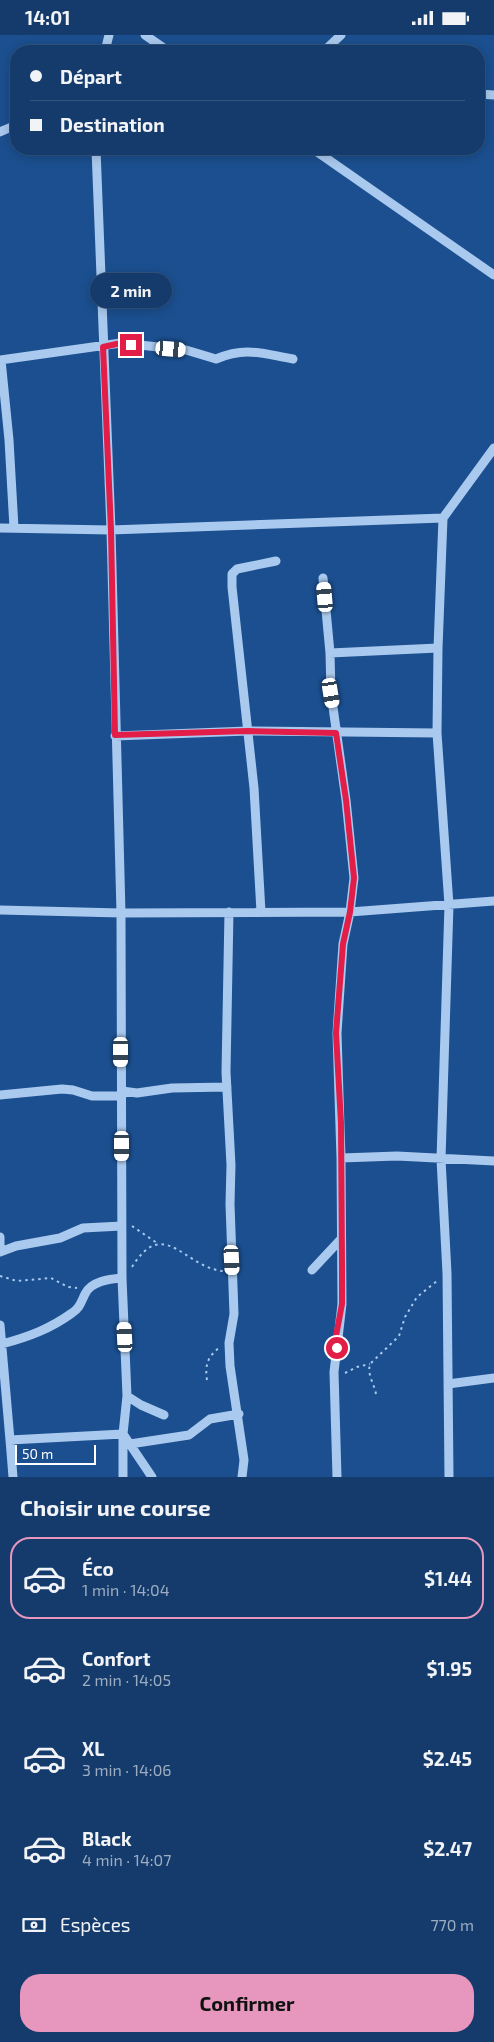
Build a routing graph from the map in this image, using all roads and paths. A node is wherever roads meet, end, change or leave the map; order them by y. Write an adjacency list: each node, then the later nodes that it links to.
1 (145, 35): 3 (street)
2 (341, 35): 4 (street)
3 (159, 45)
4 (330, 45)
5 (96, 155): 8 (street)
6 (322, 155): 7 (street)
7 (494, 275)
8 (103, 347): 9 (street); 10 (street); 15 (street)
9 (293, 359)
10 (0, 360): 14 (street)
11 (494, 448): 12 (street)
12 (444, 518): 15 (street); 18 (street)
13 (0, 528): 14 (street)
14 (14, 528): 15 (street)
15 (111, 530): 23 (street)
16 (276, 561): 20 (street)
17 (323, 578): 19 (street)
18 (438, 648): 19 (street); 22 (street)
19 (330, 653): 21 (street)
20 (248, 731): 21 (street); 23 (street); 27 (street)
21 (336, 733): 22 (street); 28 (street)
22 (437, 733): 25 (street)
23 (115, 735): 29 (street)
24 (494, 901): 25 (street)
25 (449, 905): 28 (street); 37 (street)
26 (0, 910): 29 (street)
27 (261, 912): 28 (street); 30 (street)
28 (350, 912): 36 (street)
29 (121, 913): 30 (street); 33 (street)
30 (230, 913): 31 (street)
31 (227, 1087): 32 (street); 44 (street)
32 (137, 1093): 33 (street); 35 (street)
33 (122, 1094): 34 (street); 35 (street)
34 (0, 1095)
35 (122, 1110): 39 (street)
36 (341, 1158): 37 (street); 41 (street)
37 (441, 1159): 38 (street); 46 (street)
38 (494, 1161)
39 (122, 1223): 42 (path); 43 (street); 48 (street)
40 (0, 1237): 43 (street)
41 (341, 1239): 45 (street); 55 (street)
42 (158, 1243): 44 (path); 48 (path)
43 (0, 1252)
44 (233, 1270): 51 (street)
45 (312, 1270)
46 (447, 1273): 53 (path); 57 (street)
47 (0, 1276): 49 (path)
48 (122, 1277): 49 (street); 59 (street)
49 (85, 1293): 52 (street)
50 (0, 1325): 52 (street)
51 (230, 1342): 56 (path); 60 (street)
52 (2, 1344): 63 (street)
53 (370, 1364): 55 (path); 58 (path)
54 (494, 1378): 57 (street)
55 (334, 1379): 71 (street)
56 (208, 1381)
57 (448, 1384): 72 (street)
58 (376, 1394)
59 (127, 1396): 61 (street); 62 (street)
60 (239, 1414): 64 (street); 70 (street)
61 (164, 1415)
62 (123, 1434): 63 (street); 65 (street); 68 (street)
63 (10, 1440): 67 (street)
64 (144, 1443): 65 (street); 66 (street)
65 (130, 1444): 66 (street)
66 (135, 1453): 69 (street)
67 (13, 1477)
68 (123, 1477)
69 (152, 1477)
70 (242, 1477)
71 (337, 1477)
72 (449, 1477)

